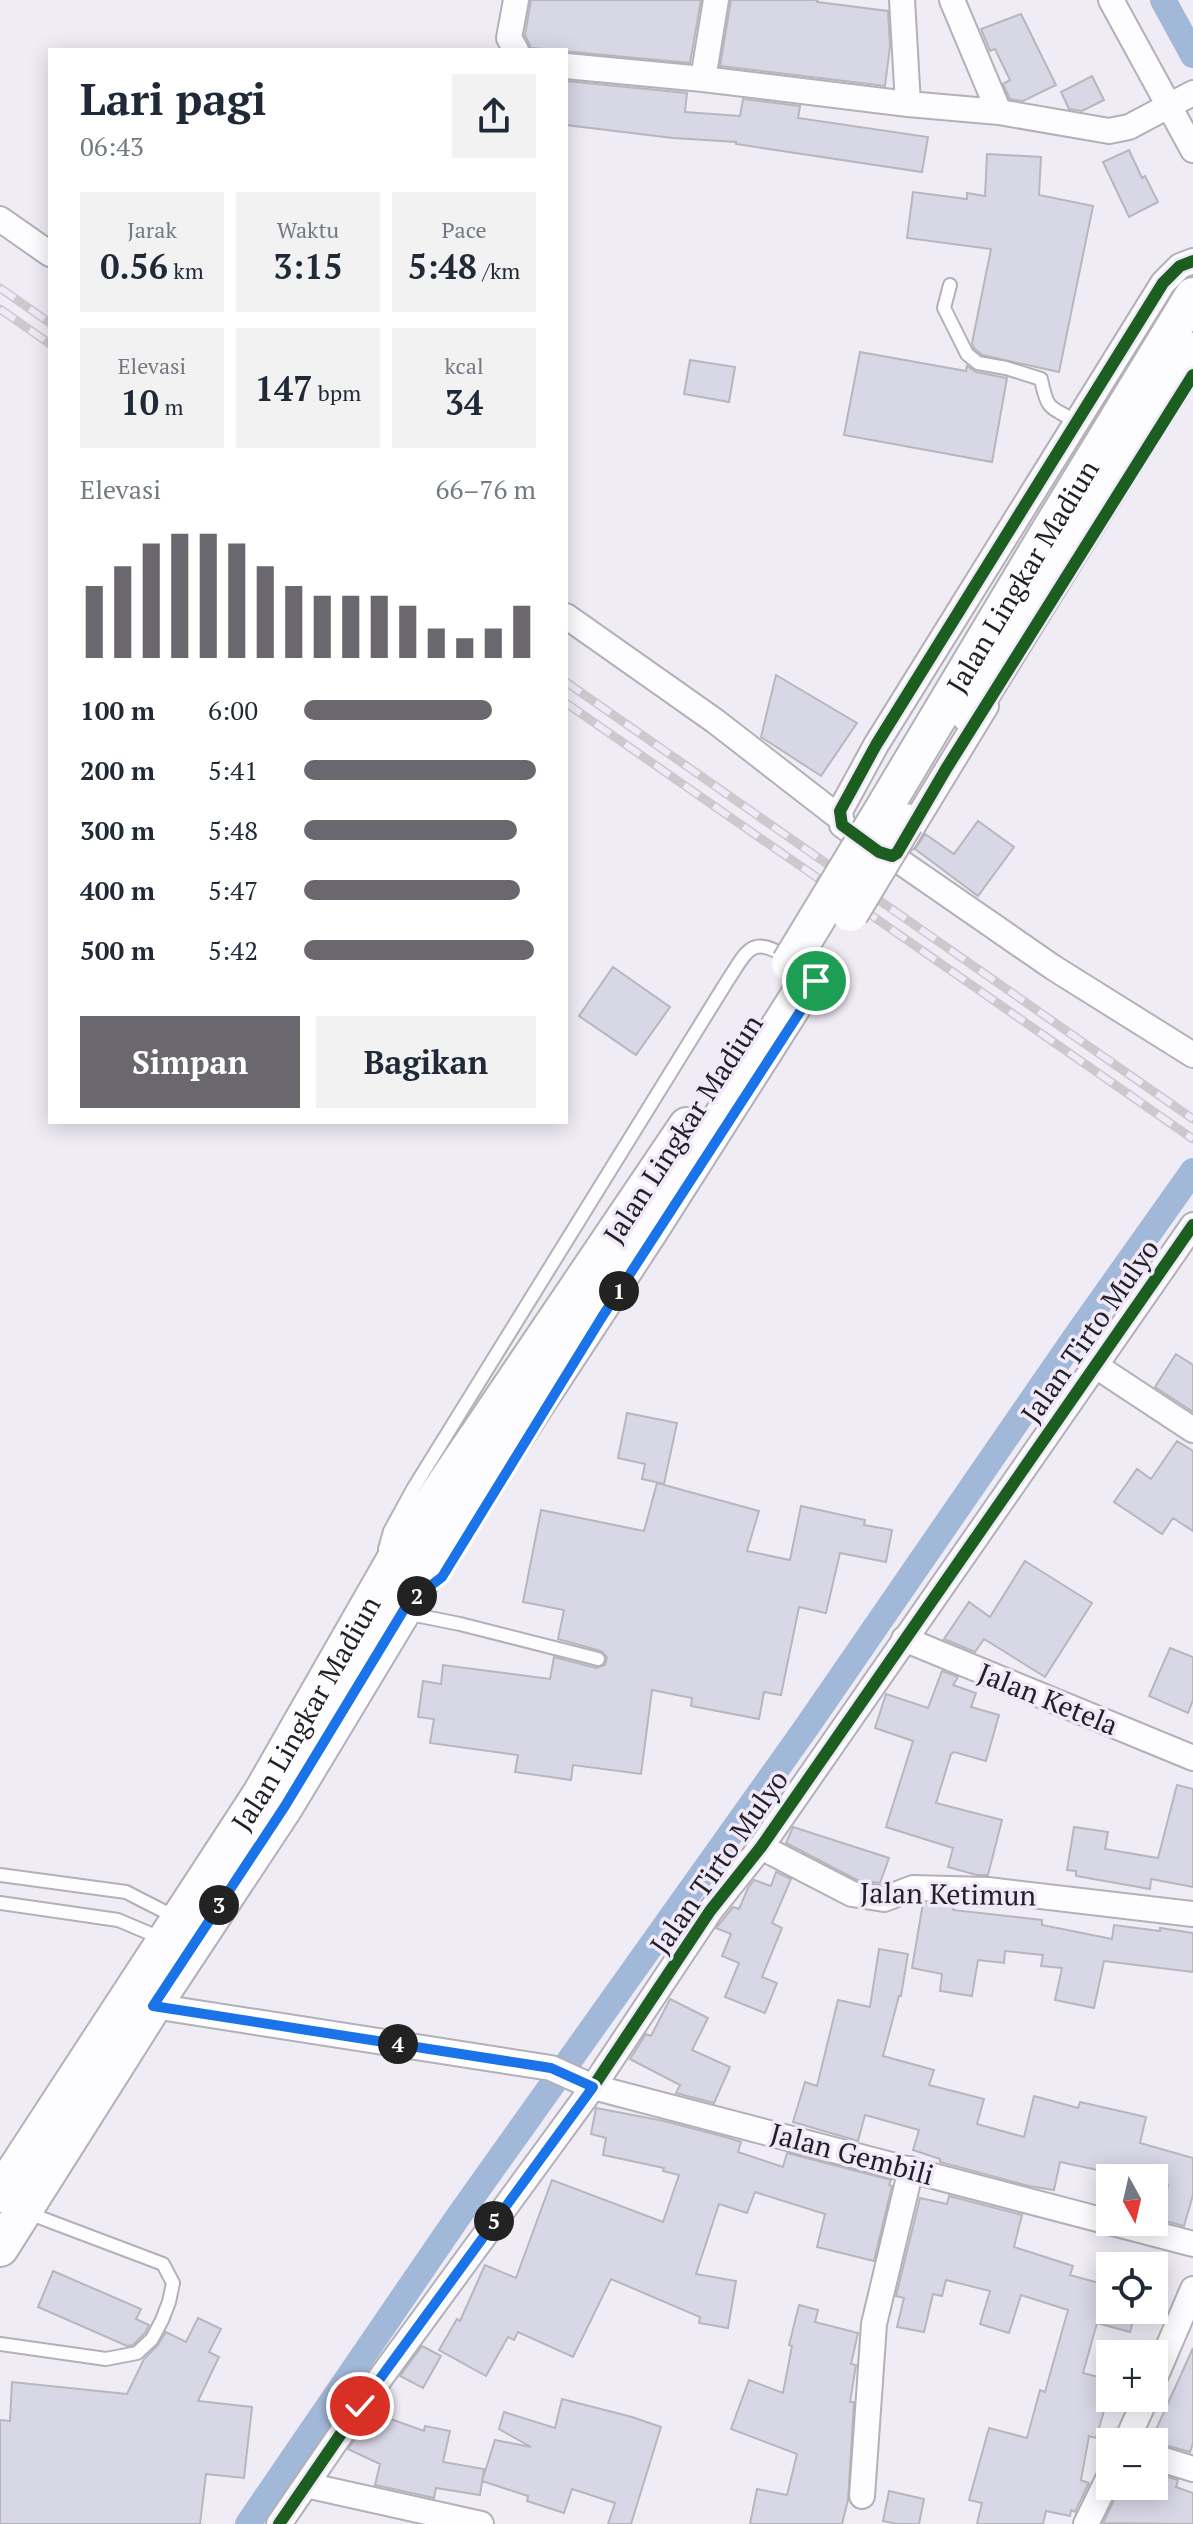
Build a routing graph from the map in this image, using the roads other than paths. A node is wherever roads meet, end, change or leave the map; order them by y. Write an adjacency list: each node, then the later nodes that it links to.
1 (516, 0): 6 (street)
2 (716, 0): 8 (street)
3 (902, 0): 10 (street)
4 (952, 0): 12 (street)
5 (1111, 0): 11 (street)
6 (515, 48)
7 (568, 66): 8 (street)
8 (703, 79): 10 (street)
9 (1193, 93): 11 (street)
10 (908, 104): 12 (street)
11 (1170, 107): 12 (street); 13 (street)
12 (999, 112)
13 (1193, 150)
14 (0, 219): 15 (street)
15 (48, 253)
16 (1193, 261): 21 (street)
17 (950, 285): 21 (lane)
18 (1193, 296): 30 (main road, Jalan Lingkar Madiun, bridge)
19 (1193, 351): 30 (main road, Jalan Lingkar Madiun, bridge)
20 (1193, 375): 24 (street)
21 (1076, 422): 23 (street)
22 (568, 617): 23 (street)
23 (840, 818): 24 (street)
24 (892, 856): 25 (street)
25 (1193, 1055)
26 (1193, 1225): 27 (street, Jalan Tirto Mulyo)
27 (1096, 1366): 28 (street); 31 (street, Jalan Tirto Mulyo)
28 (1193, 1430)
29 (490, 1499): 30 (lane)
30 (409, 1584): 32 (lane); 38 (main road, Jalan Lingkar Madiun); 39 (main road, Jalan Lingkar Madiun)
31 (904, 1639): 33 (street, Jalan Ketela); 34 (street, Jalan Tirto Mulyo)
32 (598, 1659)
33 (1193, 1758)
34 (761, 1847): 37 (street, Jalan Ketimun); 40 (street, Jalan Tirto Mulyo)
35 (0, 1875): 38 (lane)
36 (0, 1903): 38 (lane)
37 (1193, 1914)
38 (173, 1929): 42 (main road, Jalan Lingkar Madiun)
39 (153, 2006): 40 (street, Jalan Gembili); 42 (main road, Jalan Lingkar Madiun)
40 (590, 2085): 41 (street, Jalan Gembili); 50 (street, Jalan Tirto Mulyo)
41 (911, 2169): 43 (street, Jalan Gembili); 51 (street)
42 (8, 2201): 44 (main road, Jalan Lingkar Madiun); 46 (lane)
43 (1193, 2244)
44 (0, 2248)
45 (1193, 2289): 47 (street)
46 (0, 2344)
47 (1168, 2347)
48 (1168, 2461): 49 (street)
49 (1193, 2469)
50 (306, 2485): 53 (street, Jalan Tirto Mulyo); 54 (street)
51 (862, 2496)
52 (1098, 2500): 55 (street)
53 (279, 2524)
54 (481, 2524)
55 (1086, 2524)

